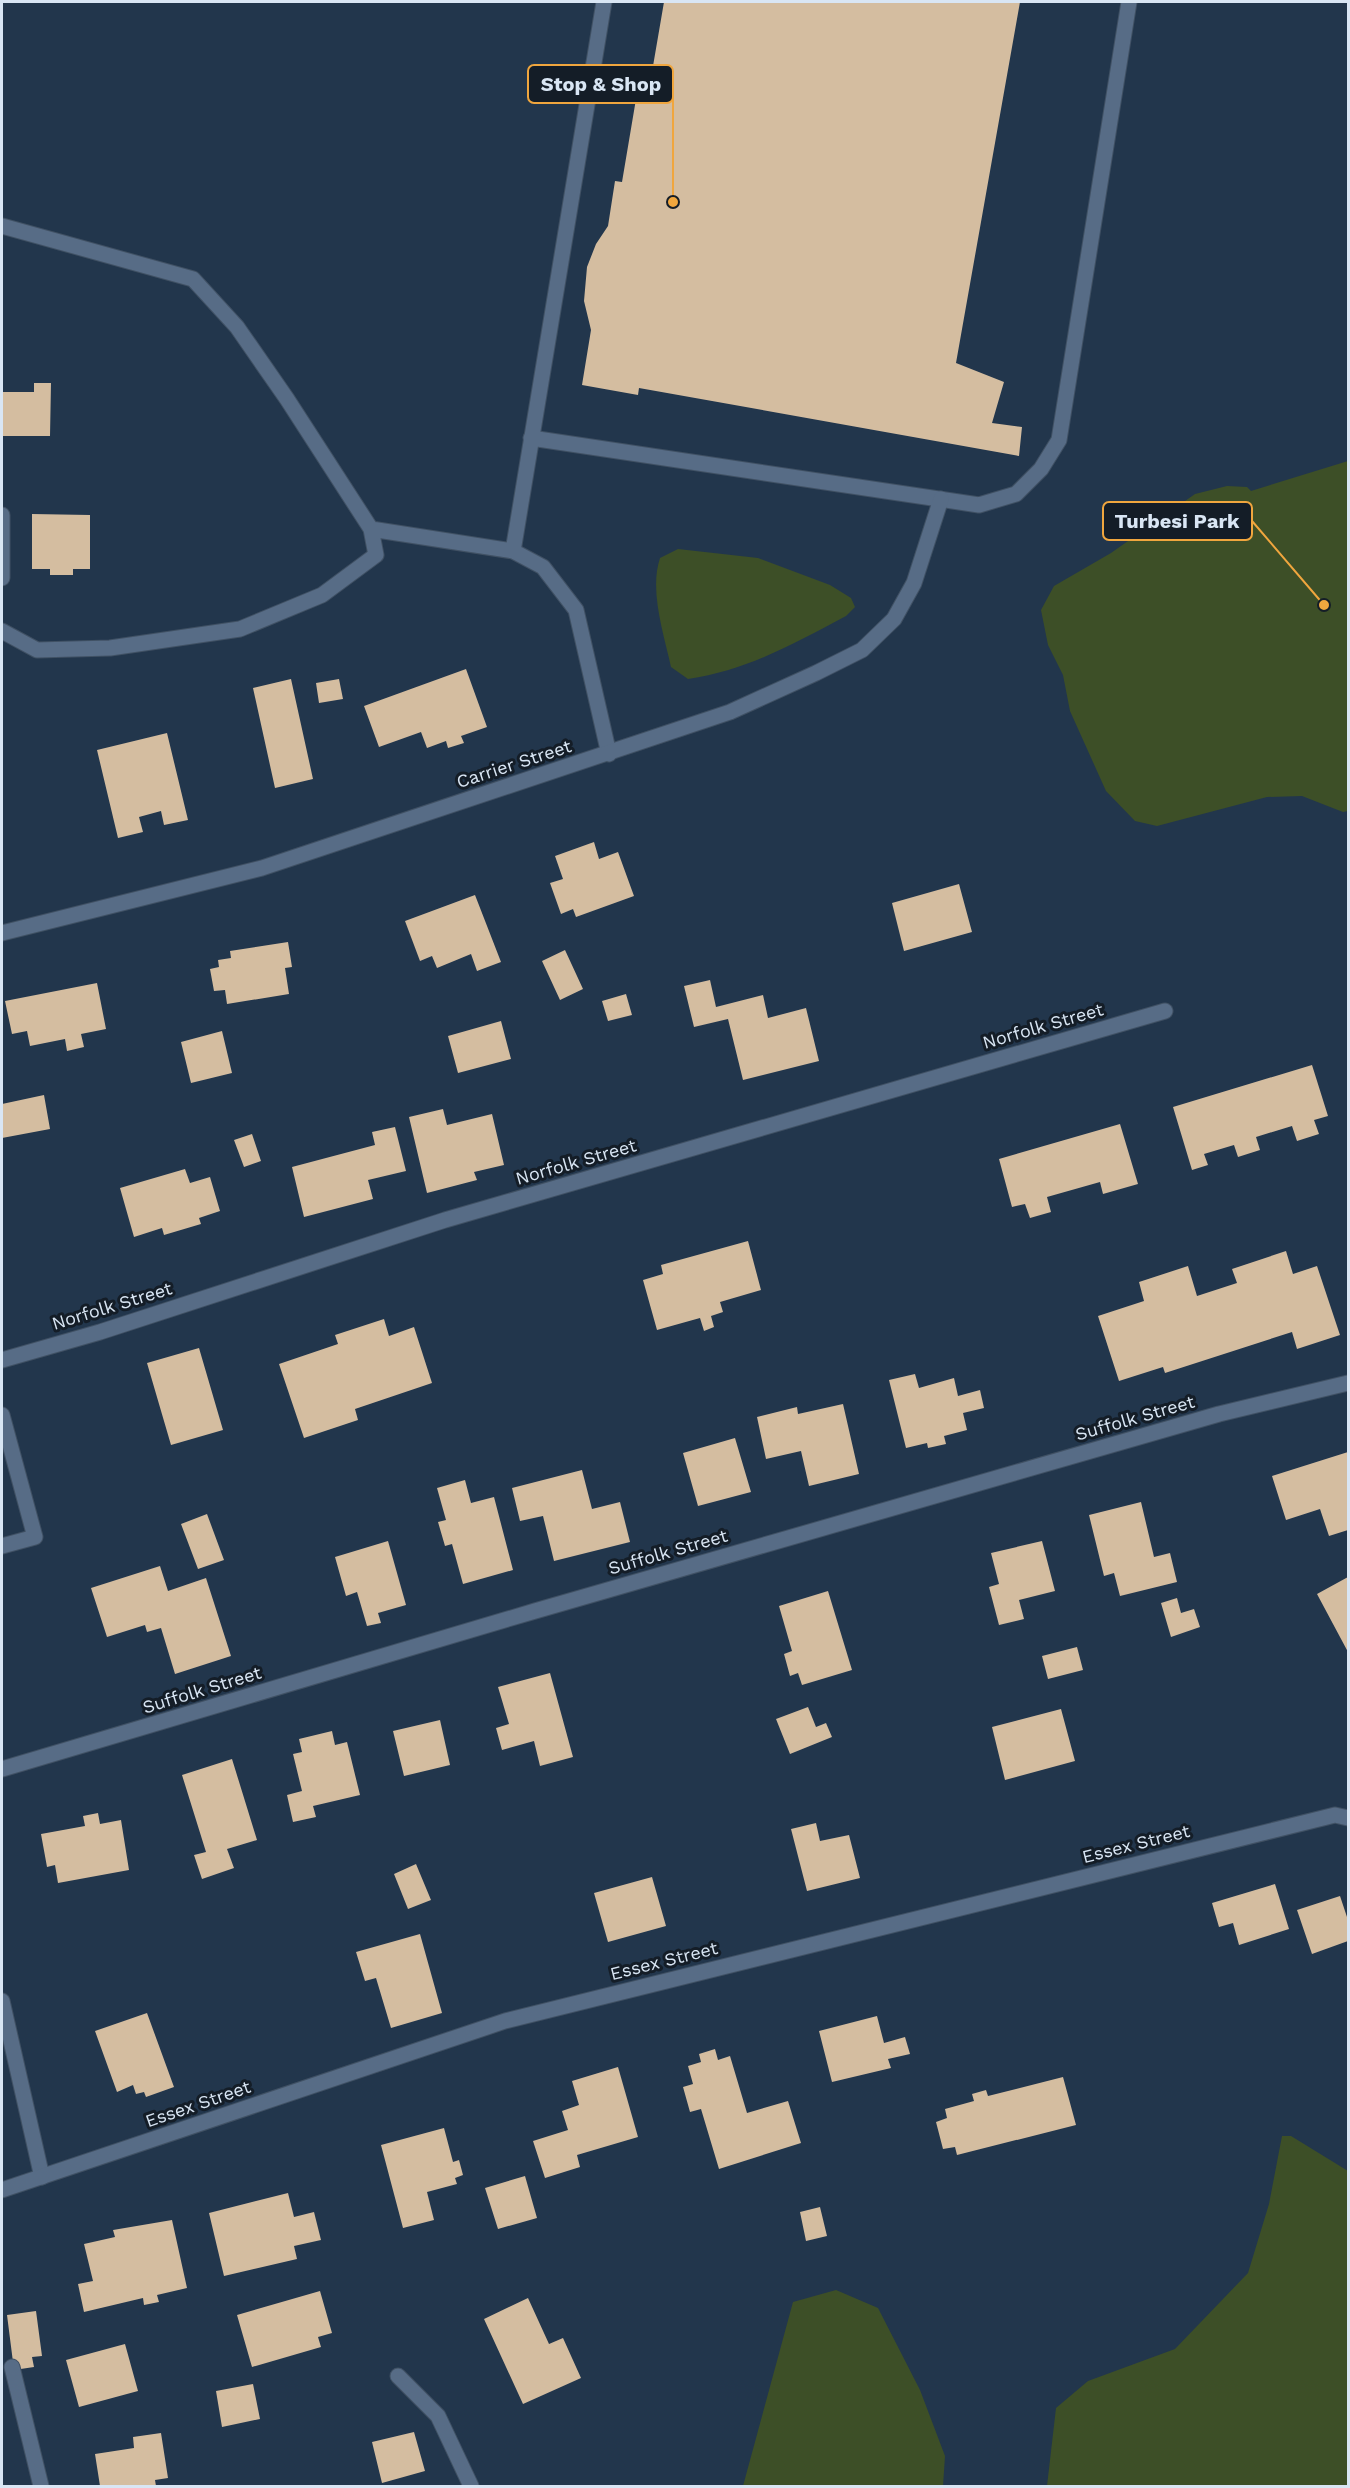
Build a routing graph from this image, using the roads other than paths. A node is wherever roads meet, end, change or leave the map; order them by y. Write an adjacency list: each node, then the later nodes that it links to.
1 (604, 2): 4 (street)
2 (1129, 2): 5 (street)
3 (2, 226): 7 (street)
4 (531, 438): 5 (street); 8 (street)
5 (941, 499): 11 (street, Carrier Street)
6 (2, 515): 9 (street)
7 (371, 529): 8 (street); 10 (street)
8 (513, 551): 11 (street)
9 (2, 578)
10 (2, 631)
11 (609, 754): 12 (street, Carrier Street)
12 (2, 933)
13 (1165, 1011): 14 (street, Norfolk Street)
14 (2, 1360)
15 (1348, 1383): 18 (street, Suffolk Street)
16 (2, 1414): 17 (street)
17 (2, 1546)
18 (2, 1769)
19 (1348, 1818): 21 (street, Essex Street)
20 (2, 2001): 21 (street)
21 (42, 2177): 22 (street, Essex Street)
22 (2, 2190)
23 (12, 2367): 25 (street)
24 (398, 2376): 26 (street)
25 (41, 2487)
26 (471, 2487)

